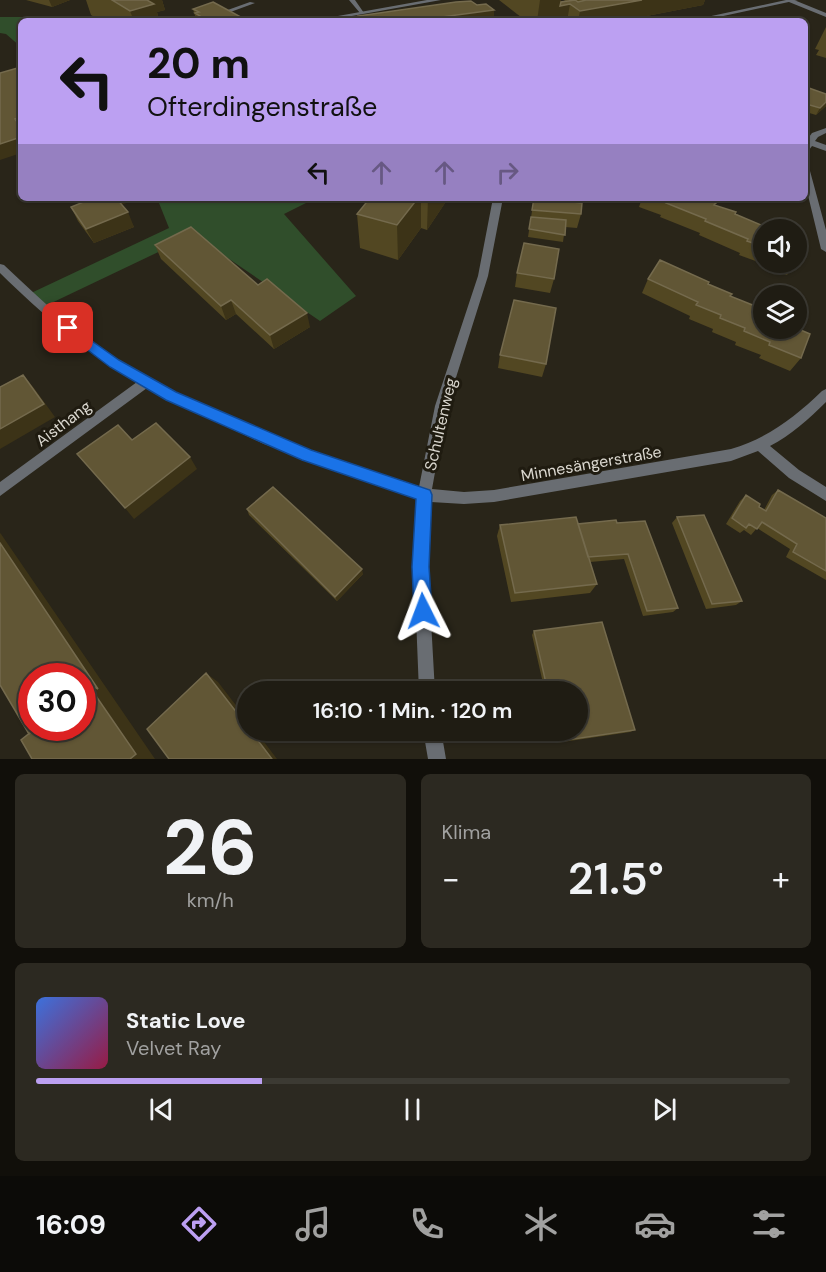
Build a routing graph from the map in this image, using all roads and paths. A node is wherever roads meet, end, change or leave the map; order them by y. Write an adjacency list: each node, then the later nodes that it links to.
1 (352, 0): 5 (street)
2 (438, 0): 5 (street)
3 (793, 0): 6 (street); 9 (street)
4 (252, 3): 7 (street)
5 (362, 12): 8 (street)
6 (826, 15)
7 (209, 18)
8 (329, 18)
9 (706, 18)
10 (826, 130): 11 (street)
11 (808, 144)
12 (808, 145): 13 (street)
13 (826, 148)
14 (808, 179): 16 (street)
15 (497, 201): 22 (street, Schultenweg)
16 (826, 249)
17 (0, 267): 18 (street, Minnesängerstraße)
18 (145, 383): 21 (street, Aisthang); 22 (street, Minnesängerstraße)
19 (826, 394): 20 (street, Minnesängerstraße)
20 (761, 446): 22 (street, Minnesängerstraße); 23 (street)
21 (0, 490)
22 (424, 495): 24 (street, Schultenweg)
23 (826, 495)
24 (426, 681)
25 (434, 741): 26 (street)
26 (437, 759)

